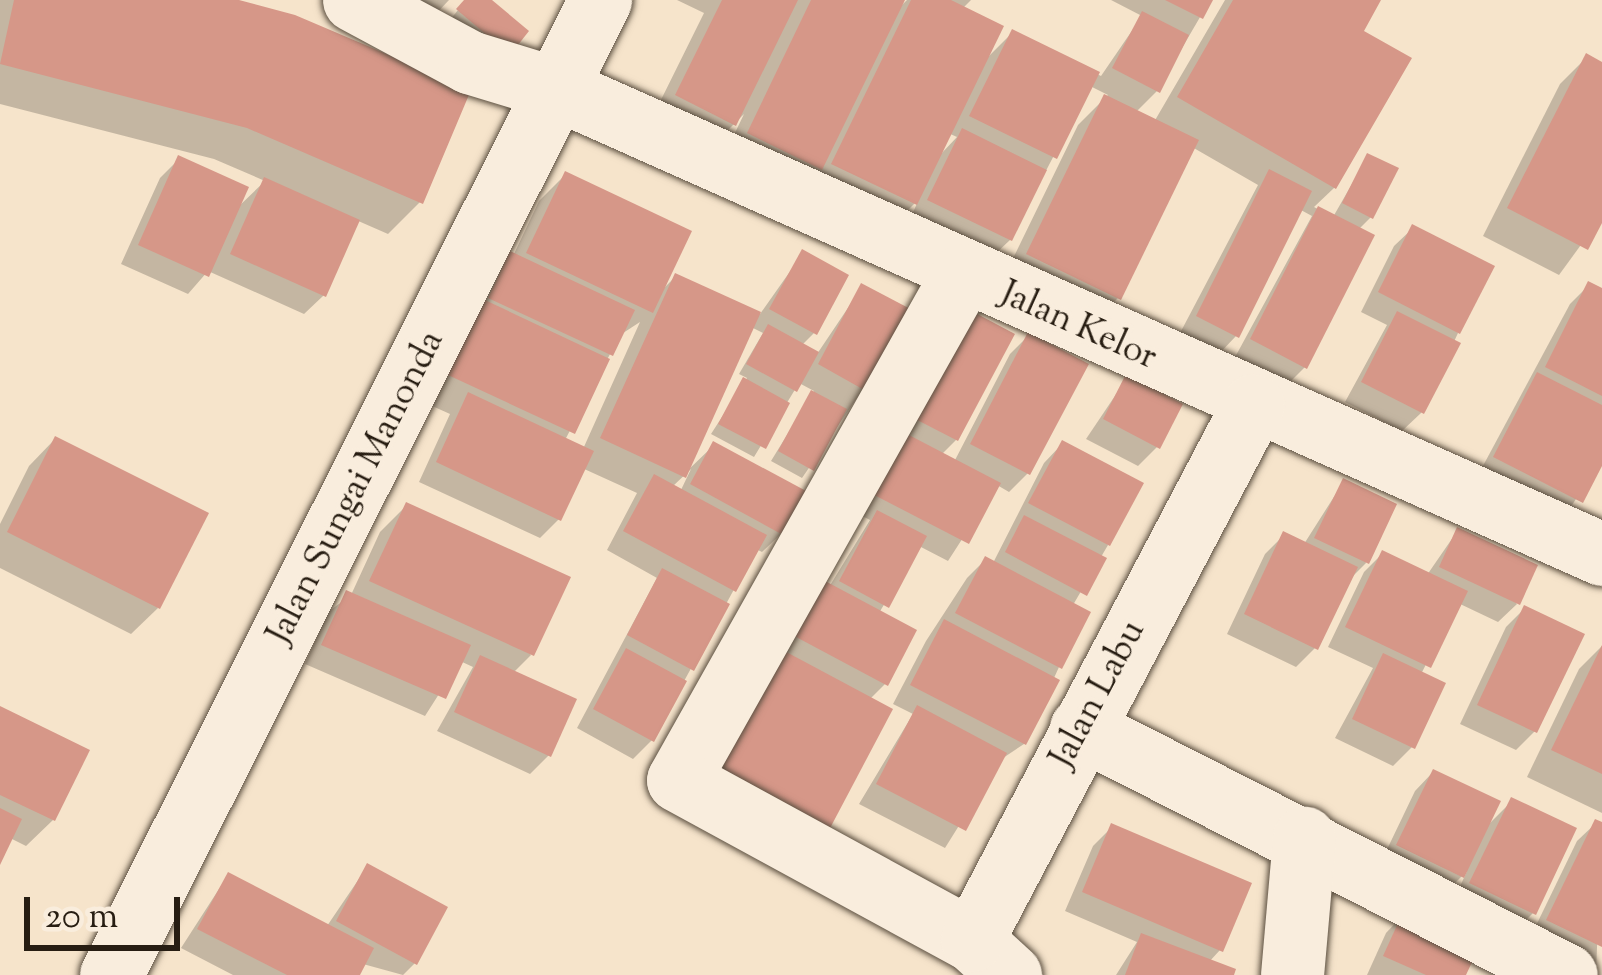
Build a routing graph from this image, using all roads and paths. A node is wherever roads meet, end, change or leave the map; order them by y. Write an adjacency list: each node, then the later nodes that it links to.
1 (354, 0): 3 (street, Jalan Kelor)
2 (600, 0): 3 (street, Jalan Sungai Manonda)
3 (558, 89): 4 (street, Jalan Kelor); 10 (street, Jalan Sungai Manonda)
4 (962, 275): 5 (street, Jalan Kelor); 9 (street)
5 (1253, 405): 6 (street, Jalan Kelor); 7 (street, Jalan Labu)
6 (1602, 554)
7 (1082, 728): 8 (street); 9 (street, Jalan Labu)
8 (1304, 838): 11 (street); 12 (street)
9 (991, 958)
10 (111, 975)
11 (1292, 975)
12 (1566, 975)

